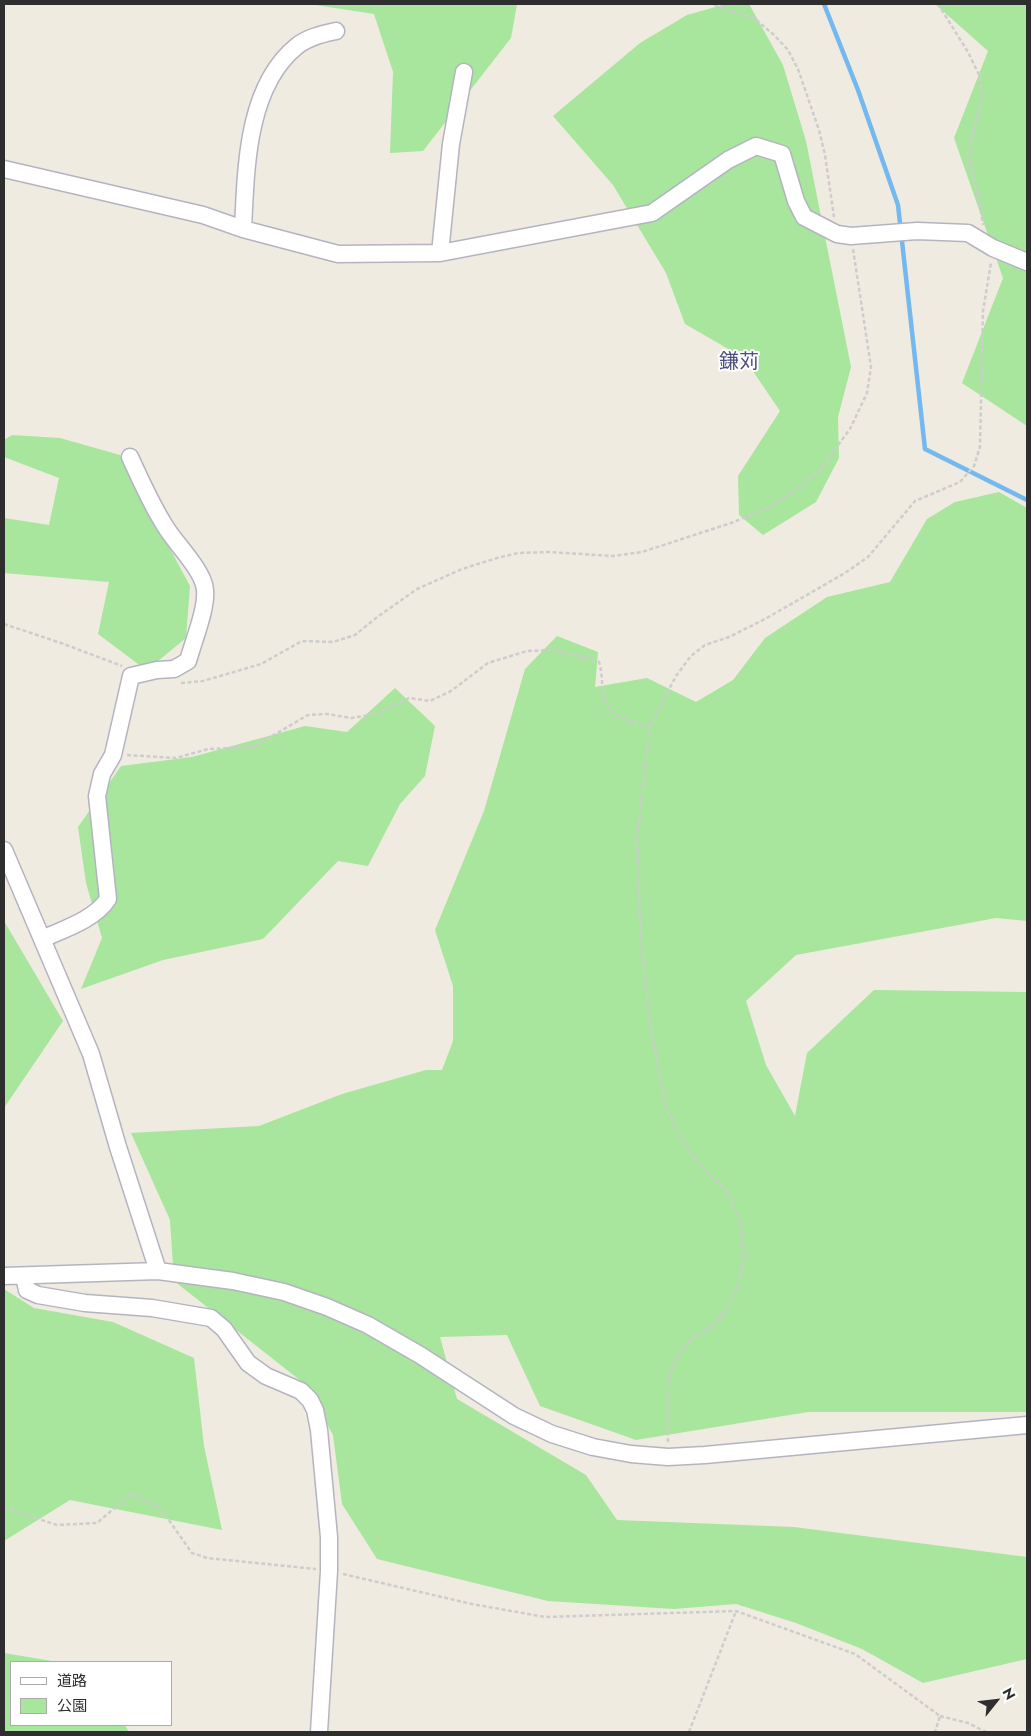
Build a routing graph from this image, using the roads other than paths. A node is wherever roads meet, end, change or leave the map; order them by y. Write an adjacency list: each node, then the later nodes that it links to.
1 (336, 31): 4 (street)
2 (464, 72): 5 (street)
3 (4, 169): 4 (street)
4 (243, 229): 5 (street)
5 (440, 253): 6 (street)
6 (1027, 262)
7 (130, 457): 9 (street)
8 (4, 850): 9 (street)
9 (42, 940): 10 (street)
10 (158, 1271): 12 (street); 13 (street)
11 (4, 1276): 12 (street)
12 (24, 1276): 14 (street)
13 (1027, 1424)
14 (319, 1732)

